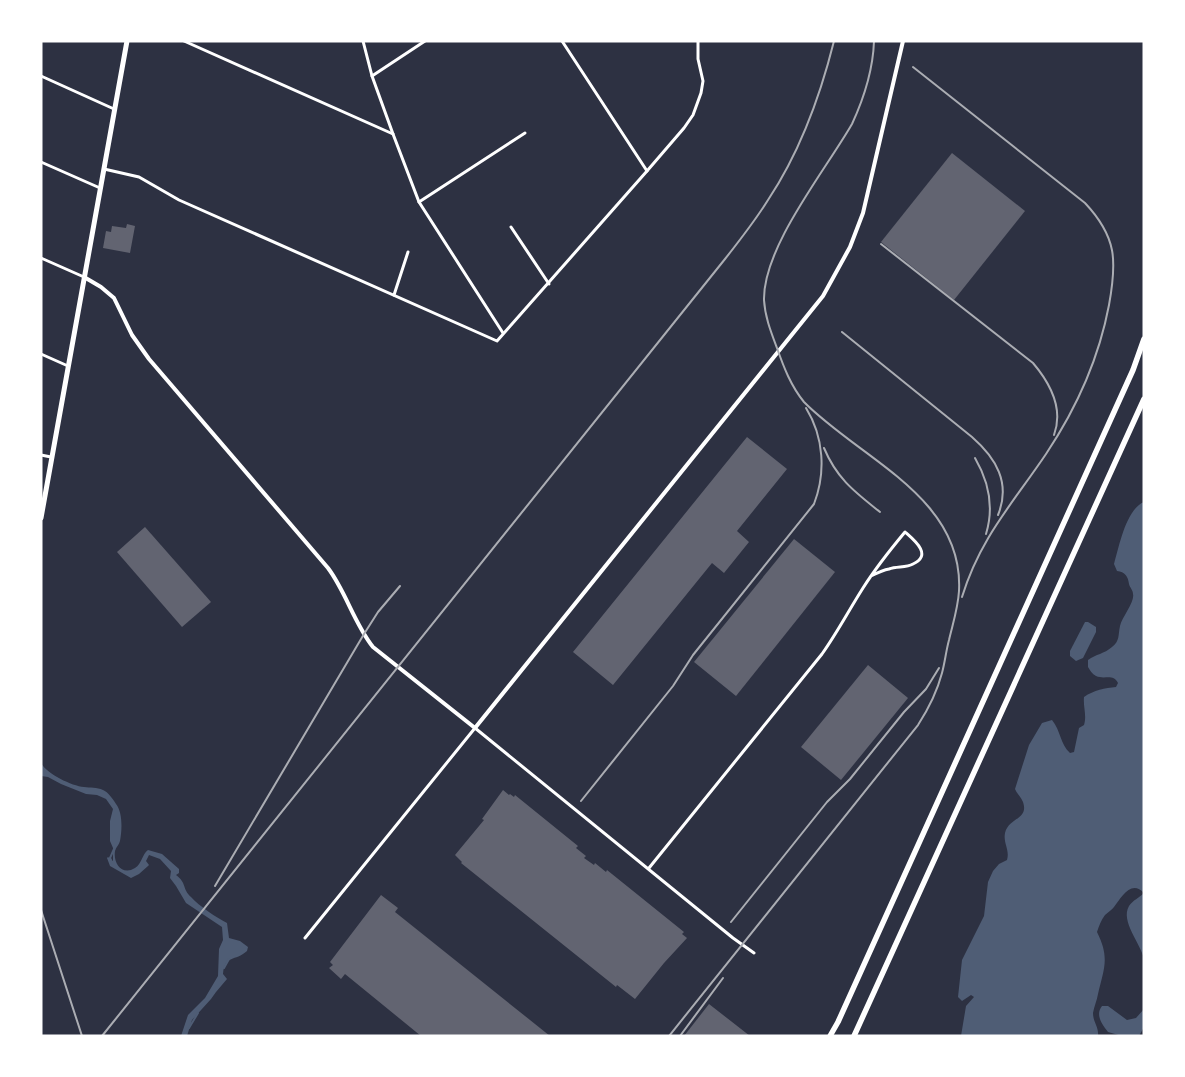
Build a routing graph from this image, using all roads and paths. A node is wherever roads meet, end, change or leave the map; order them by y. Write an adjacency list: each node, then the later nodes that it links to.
1 (127, 41): 10 (main road)
2 (184, 41): 12 (street)
3 (363, 41): 9 (street)
4 (425, 41): 9 (street)
5 (562, 41): 15 (street)
6 (698, 41): 15 (street)
7 (903, 41): 33 (street)
8 (41, 76): 10 (street)
9 (372, 76): 12 (street)
10 (115, 109): 14 (main road)
11 (525, 133): 17 (street)
12 (393, 134): 17 (street)
13 (41, 162): 16 (street)
14 (104, 169): 16 (main road); 23 (street)
15 (647, 171): 22 (street)
16 (100, 188): 21 (main road)
17 (419, 202): 24 (street)
18 (511, 227): 22 (street)
19 (408, 252): 23 (street)
20 (41, 258): 21 (street)
21 (84, 277): 27 (main road); 33 (street)
22 (549, 284): 24 (street)
23 (394, 295): 24 (street)
24 (503, 334)
25 (1144, 339): 37 (highway)
26 (41, 354): 27 (street)
27 (68, 366): 30 (main road)
28 (1144, 399): 38 (highway)
29 (41, 455): 30 (street)
30 (52, 457): 31 (main road)
31 (41, 518)
32 (871, 576): 32 (street); 34 (street)
33 (475, 728): 34 (street); 35 (street)
34 (649, 868): 36 (street)
35 (305, 938)
36 (754, 953)
37 (830, 1036)
38 (854, 1036)

